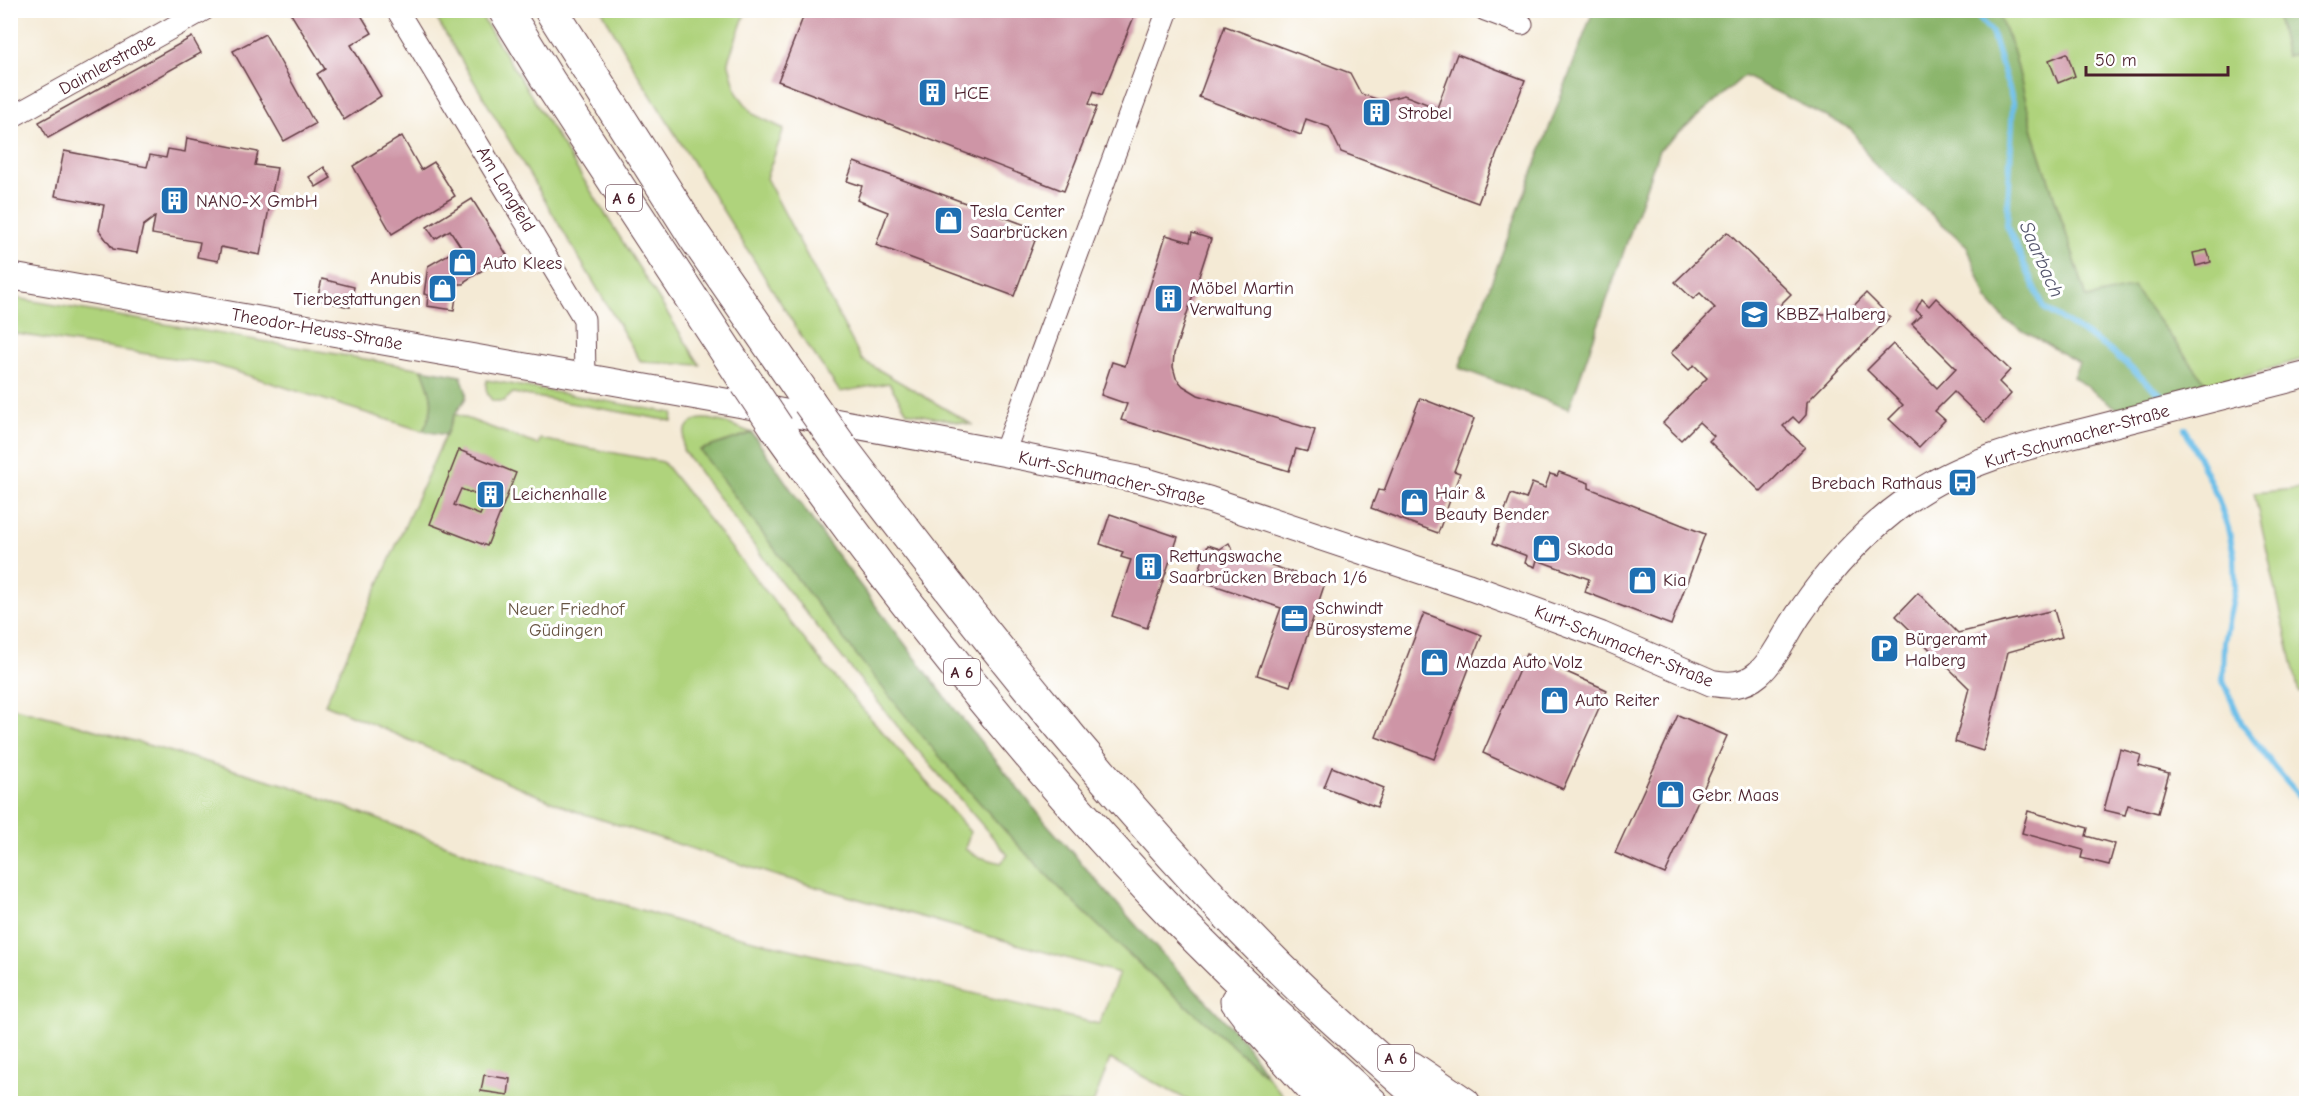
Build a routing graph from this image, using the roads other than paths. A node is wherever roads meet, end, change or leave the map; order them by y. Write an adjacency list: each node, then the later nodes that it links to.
1 (204, 10): 8 (street, Daimlerstraße)
2 (397, 10): 11 (street, Am Langfeld)
3 (505, 10): 14 (highway, A 6, bridge)
4 (551, 10): 15 (highway, A 6, bridge)
5 (1168, 10): 13 (street, Kurt-Schumacher-Straße)
6 (1485, 10): 7 (street)
7 (1522, 24)
8 (10, 118)
9 (10, 276): 11 (street, Theodor-Heuss-Straße)
10 (2307, 375): 13 (street, Kurt-Schumacher-Straße)
11 (585, 377): 12 (street, Theodor-Heuss-Straße)
12 (622, 384): 13 (street, Kurt-Schumacher-Straße)
13 (1004, 453)
14 (1163, 904): 16 (highway); 17 (highway, A 6)
15 (1327, 1013): 18 (highway, A 6); 19 (highway, A 6)
16 (1327, 1104)
17 (1372, 1104)
18 (1429, 1104)
19 (1464, 1104)

